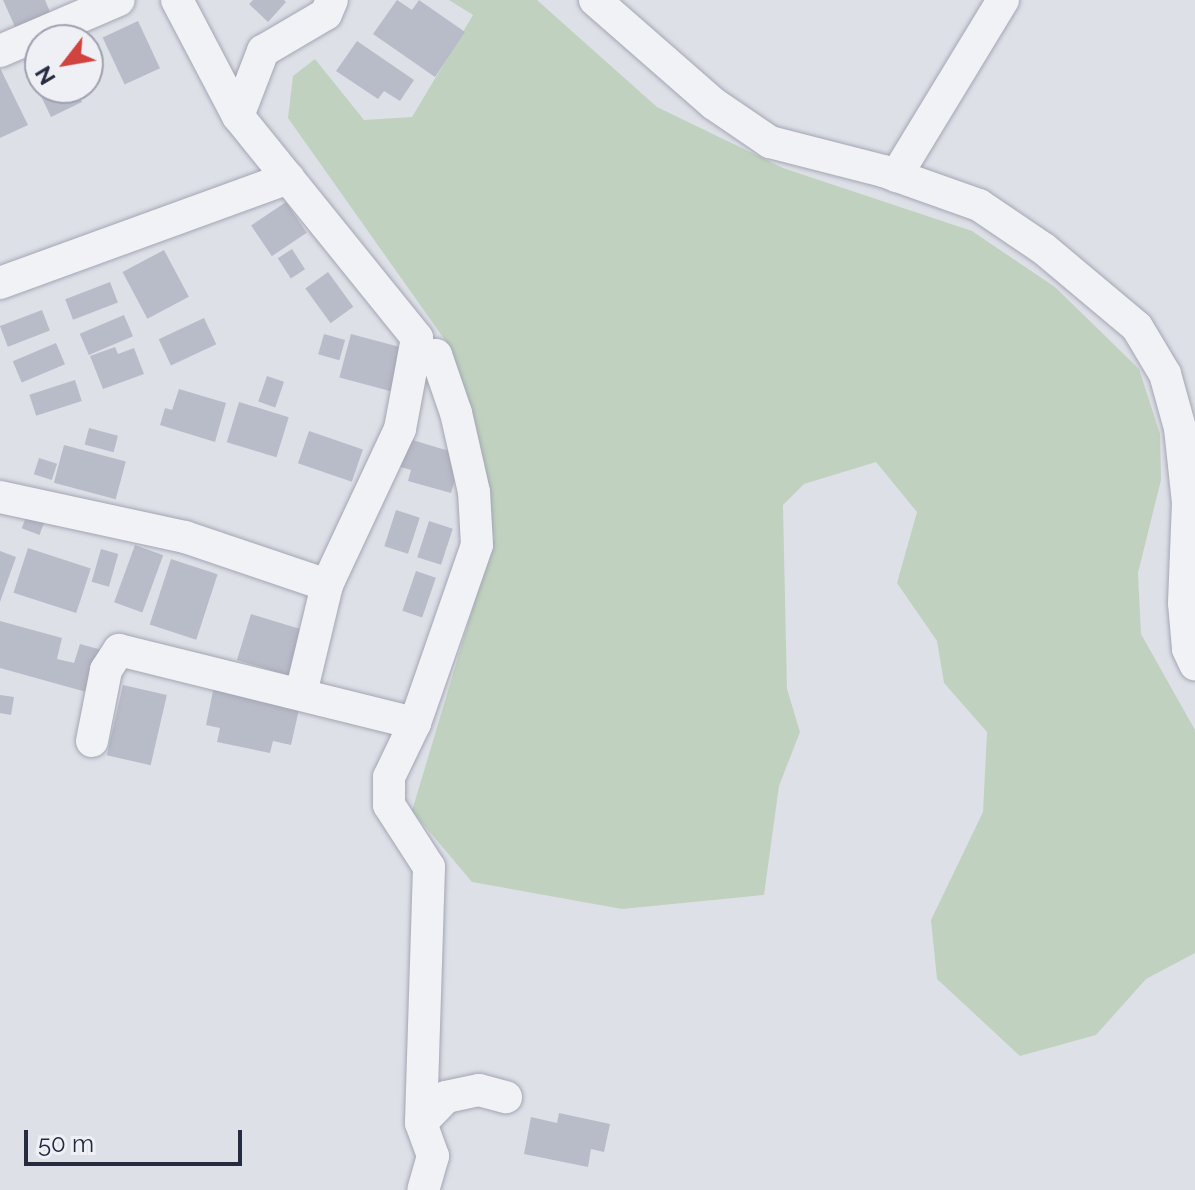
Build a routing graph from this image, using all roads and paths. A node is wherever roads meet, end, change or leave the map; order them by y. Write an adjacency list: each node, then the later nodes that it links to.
1 (119, 0): 6 (street)
2 (177, 0): 7 (street)
3 (332, 0): 7 (street)
4 (595, 0): 8 (street)
5 (1003, 0): 8 (street)
6 (0, 51)
7 (238, 116): 9 (street)
8 (896, 176): 14 (street)
9 (289, 178): 10 (street); 11 (street)
10 (0, 283)
11 (416, 356): 13 (street); 16 (street)
12 (0, 497): 13 (street)
13 (327, 585): 15 (street)
14 (1195, 664)
15 (301, 693): 16 (street); 17 (street)
16 (415, 723): 19 (street)
17 (92, 741)
18 (506, 1097): 19 (street)
19 (421, 1123): 20 (street)
20 (423, 1190)

